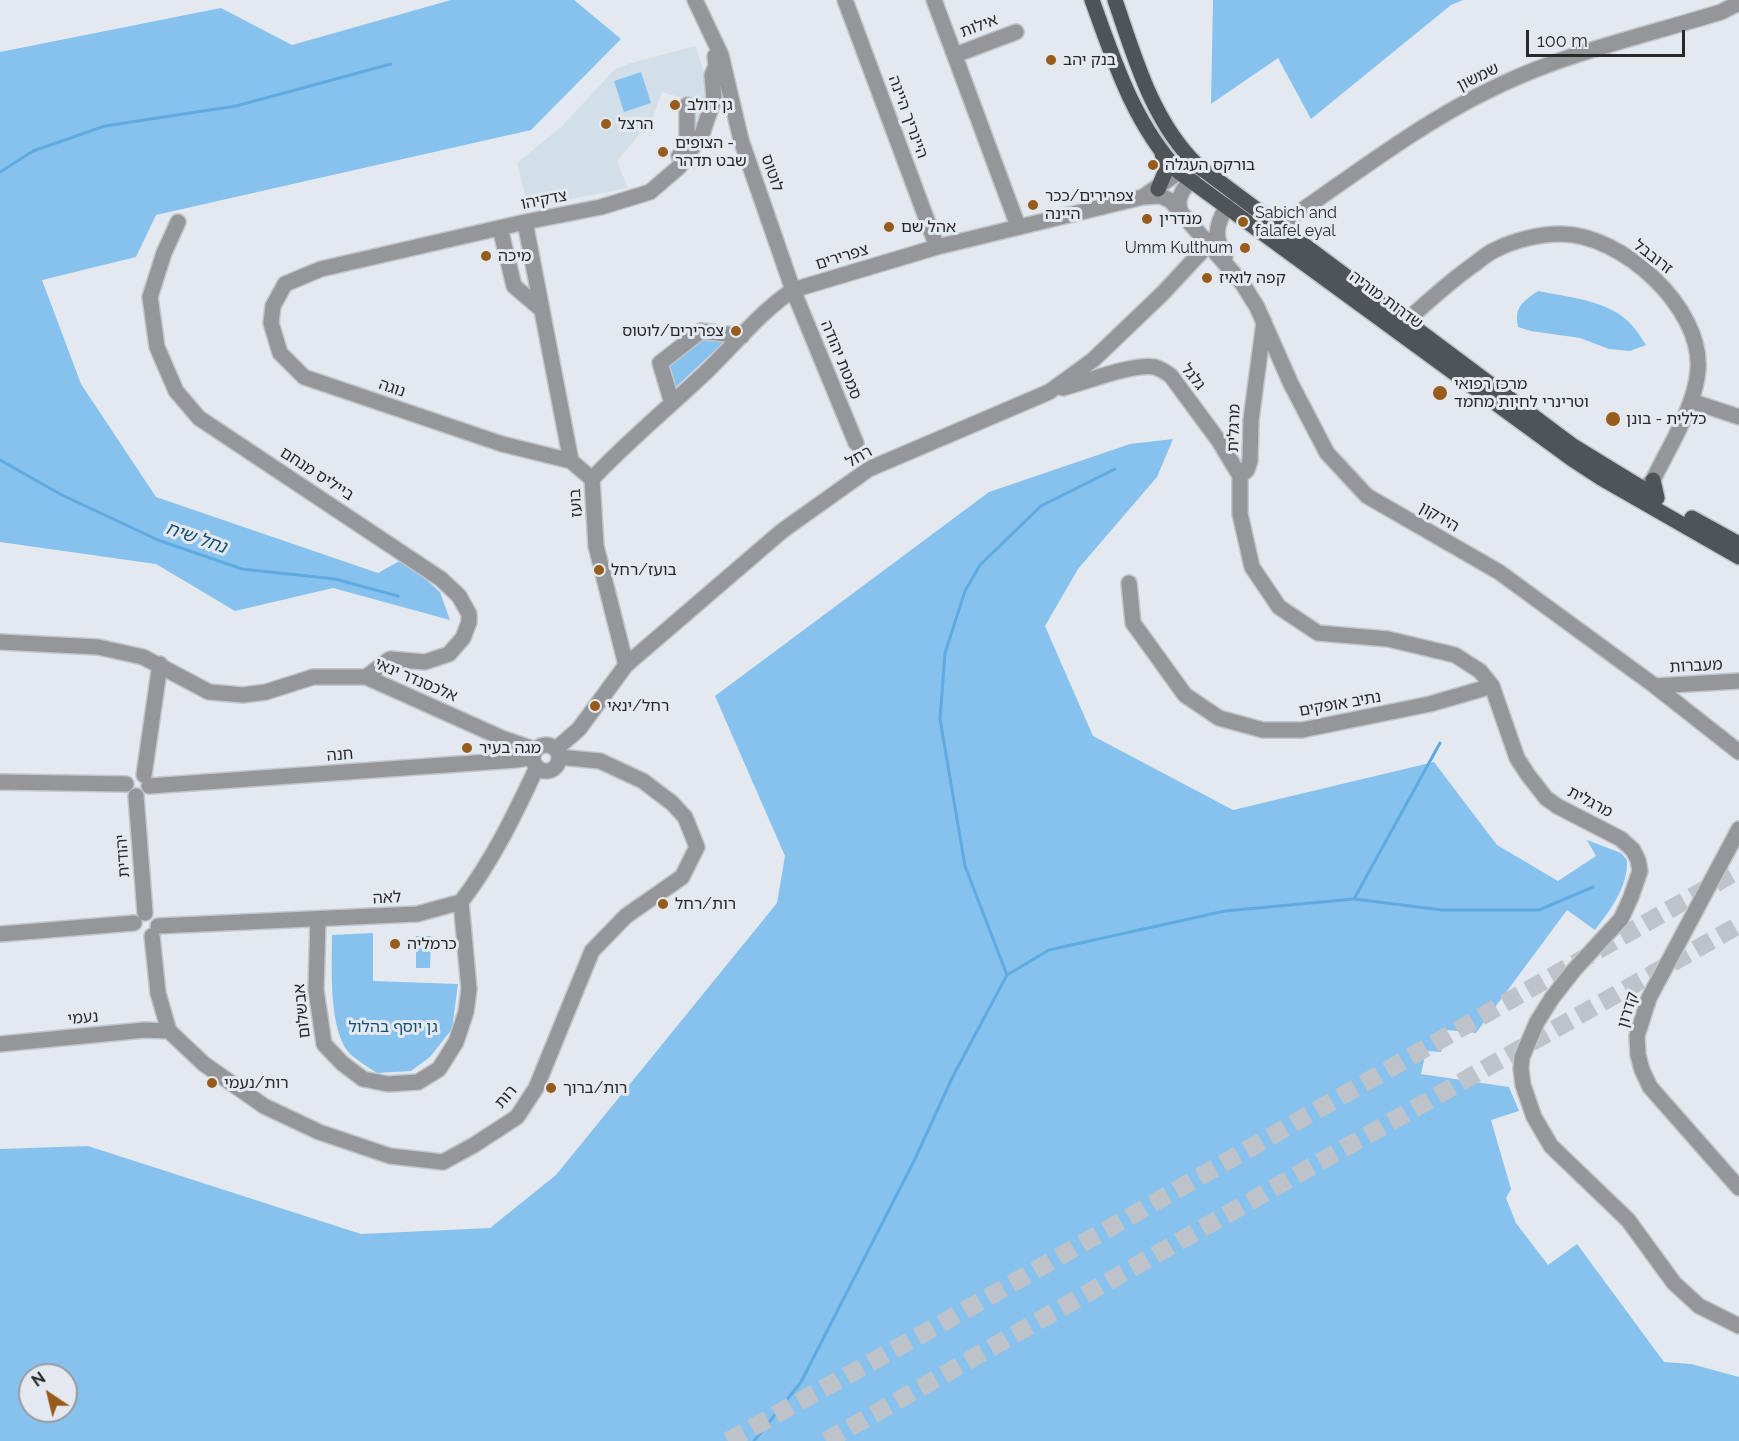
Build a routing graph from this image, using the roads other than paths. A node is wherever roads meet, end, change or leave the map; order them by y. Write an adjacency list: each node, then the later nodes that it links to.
1 (695, 0): 10 (street, לוטוס)
2 (845, 0): 28 (street, היינריך היינה)
3 (934, 0): 11 (street)
4 (1092, 0): 13 (main road, שדרות מוריה)
5 (1114, 0): 14 (main road, שדרות מוריה)
6 (1739, 3): 7 (street, שמשון)
7 (1726, 6): 8 (street); 24 (street, שמשון)
8 (1739, 12)
9 (1016, 32): 11 (street, אילות)
10 (721, 54): 17 (street, צדקיהו); 31 (street, לוטוס)
11 (955, 55): 23 (street)
12 (687, 105): 17 (street)
13 (1162, 153): 15 (main road, שדרות מוריה); 16 (main road)
14 (1197, 165): 15 (street, צפרירים); 24 (main road, שדרות מוריה)
15 (1185, 176): 16 (street, צפרירים); 19 (main road, שדרות מוריה); 20 (street)
16 (1158, 189): 18 (street, צפרירים)
17 (642, 195): 22 (street, צדקיהו)
18 (1143, 197): 20 (street, הירקון); 23 (street, צפרירים)
19 (1227, 206): 26 (main road, שדרות מוריה); 29 (street)
20 (1181, 212): 27 (street, הירקון)
21 (178, 222): 52 (street, בייליס מנחם)
22 (525, 222): 25 (street, צדקיהו); 32 (street)
23 (1018, 226): 28 (street, צפרירים)
24 (1278, 226): 26 (street, שמשון); 33 (main road, שדרות מוריה)
25 (500, 228): 30 (street, צדקיהו); 32 (street)
26 (1257, 229): 45 (main road, שדרות מוריה)
27 (1205, 239): 29 (street, הירקון); 36 (street, רחל)
28 (937, 247): 31 (street, צפרירים)
29 (1230, 267): 34 (street, הירקון)
30 (285, 284): 41 (street, נוגה)
31 (793, 290): 35 (street, צפרירים); 40 (street, סמטת יהודה)
32 (542, 310): 41 (street)
33 (1406, 321): 37 (street, זרובבל); 44 (main road, שדרות מוריה)
34 (1264, 322): 42 (street, מרגלית); 55 (street, הירקון)
35 (742, 336): 38 (street, צפרירים); 38 (street)
36 (1049, 392): 42 (street, גלגל); 51 (street, רחל)
37 (1691, 401): 39 (street); 44 (street, זרובבל)
38 (672, 403): 43 (street, צפרירים)
39 (1739, 417)
40 (856, 443)
41 (572, 461): 43 (street, בועז)
42 (1240, 476): 54 (street, מרגלית)
43 (592, 479): 51 (street, בועז)
44 (1648, 485): 45 (street); 46 (main road, שדרות מוריה)
45 (1622, 490): 47 (main road, שדרות מוריה)
46 (1739, 544)
47 (1739, 557)
48 (1129, 583): 54 (street, נתיב אופקים)
49 (0, 642): 50 (street, אלכסנדר ינאי)
50 (160, 664): 52 (street, אלכסנדר ינאי); 59 (street)
51 (626, 665): 57 (street, רחל)
52 (366, 677): 58 (street, אלכסנדר ינאי)
53 (1739, 681): 55 (street, מעברות)
54 (1492, 686): 71 (street, מרגלית)
55 (1655, 686): 56 (street, הירקון)
56 (1739, 752)
57 (557, 753): 58 (street); 58 (street); 68 (street, רות)
58 (535, 758): 59 (street, חנה); 63 (street)
59 (147, 780): 61 (street); 61 (street)
60 (0, 782): 61 (street)
61 (131, 790): 64 (street, יהודית)
62 (1739, 829): 70 (street, קדרון)
63 (461, 902): 65 (street, לאה); 65 (street, אבשלום)
64 (139, 918): 66 (street); 66 (street); 67 (street)
65 (318, 920): 66 (street, לאה)
66 (155, 931): 68 (street)
67 (0, 934)
68 (169, 1031): 69 (street, נעמי)
69 (0, 1044)
70 (1739, 1188)
71 (1739, 1326)

